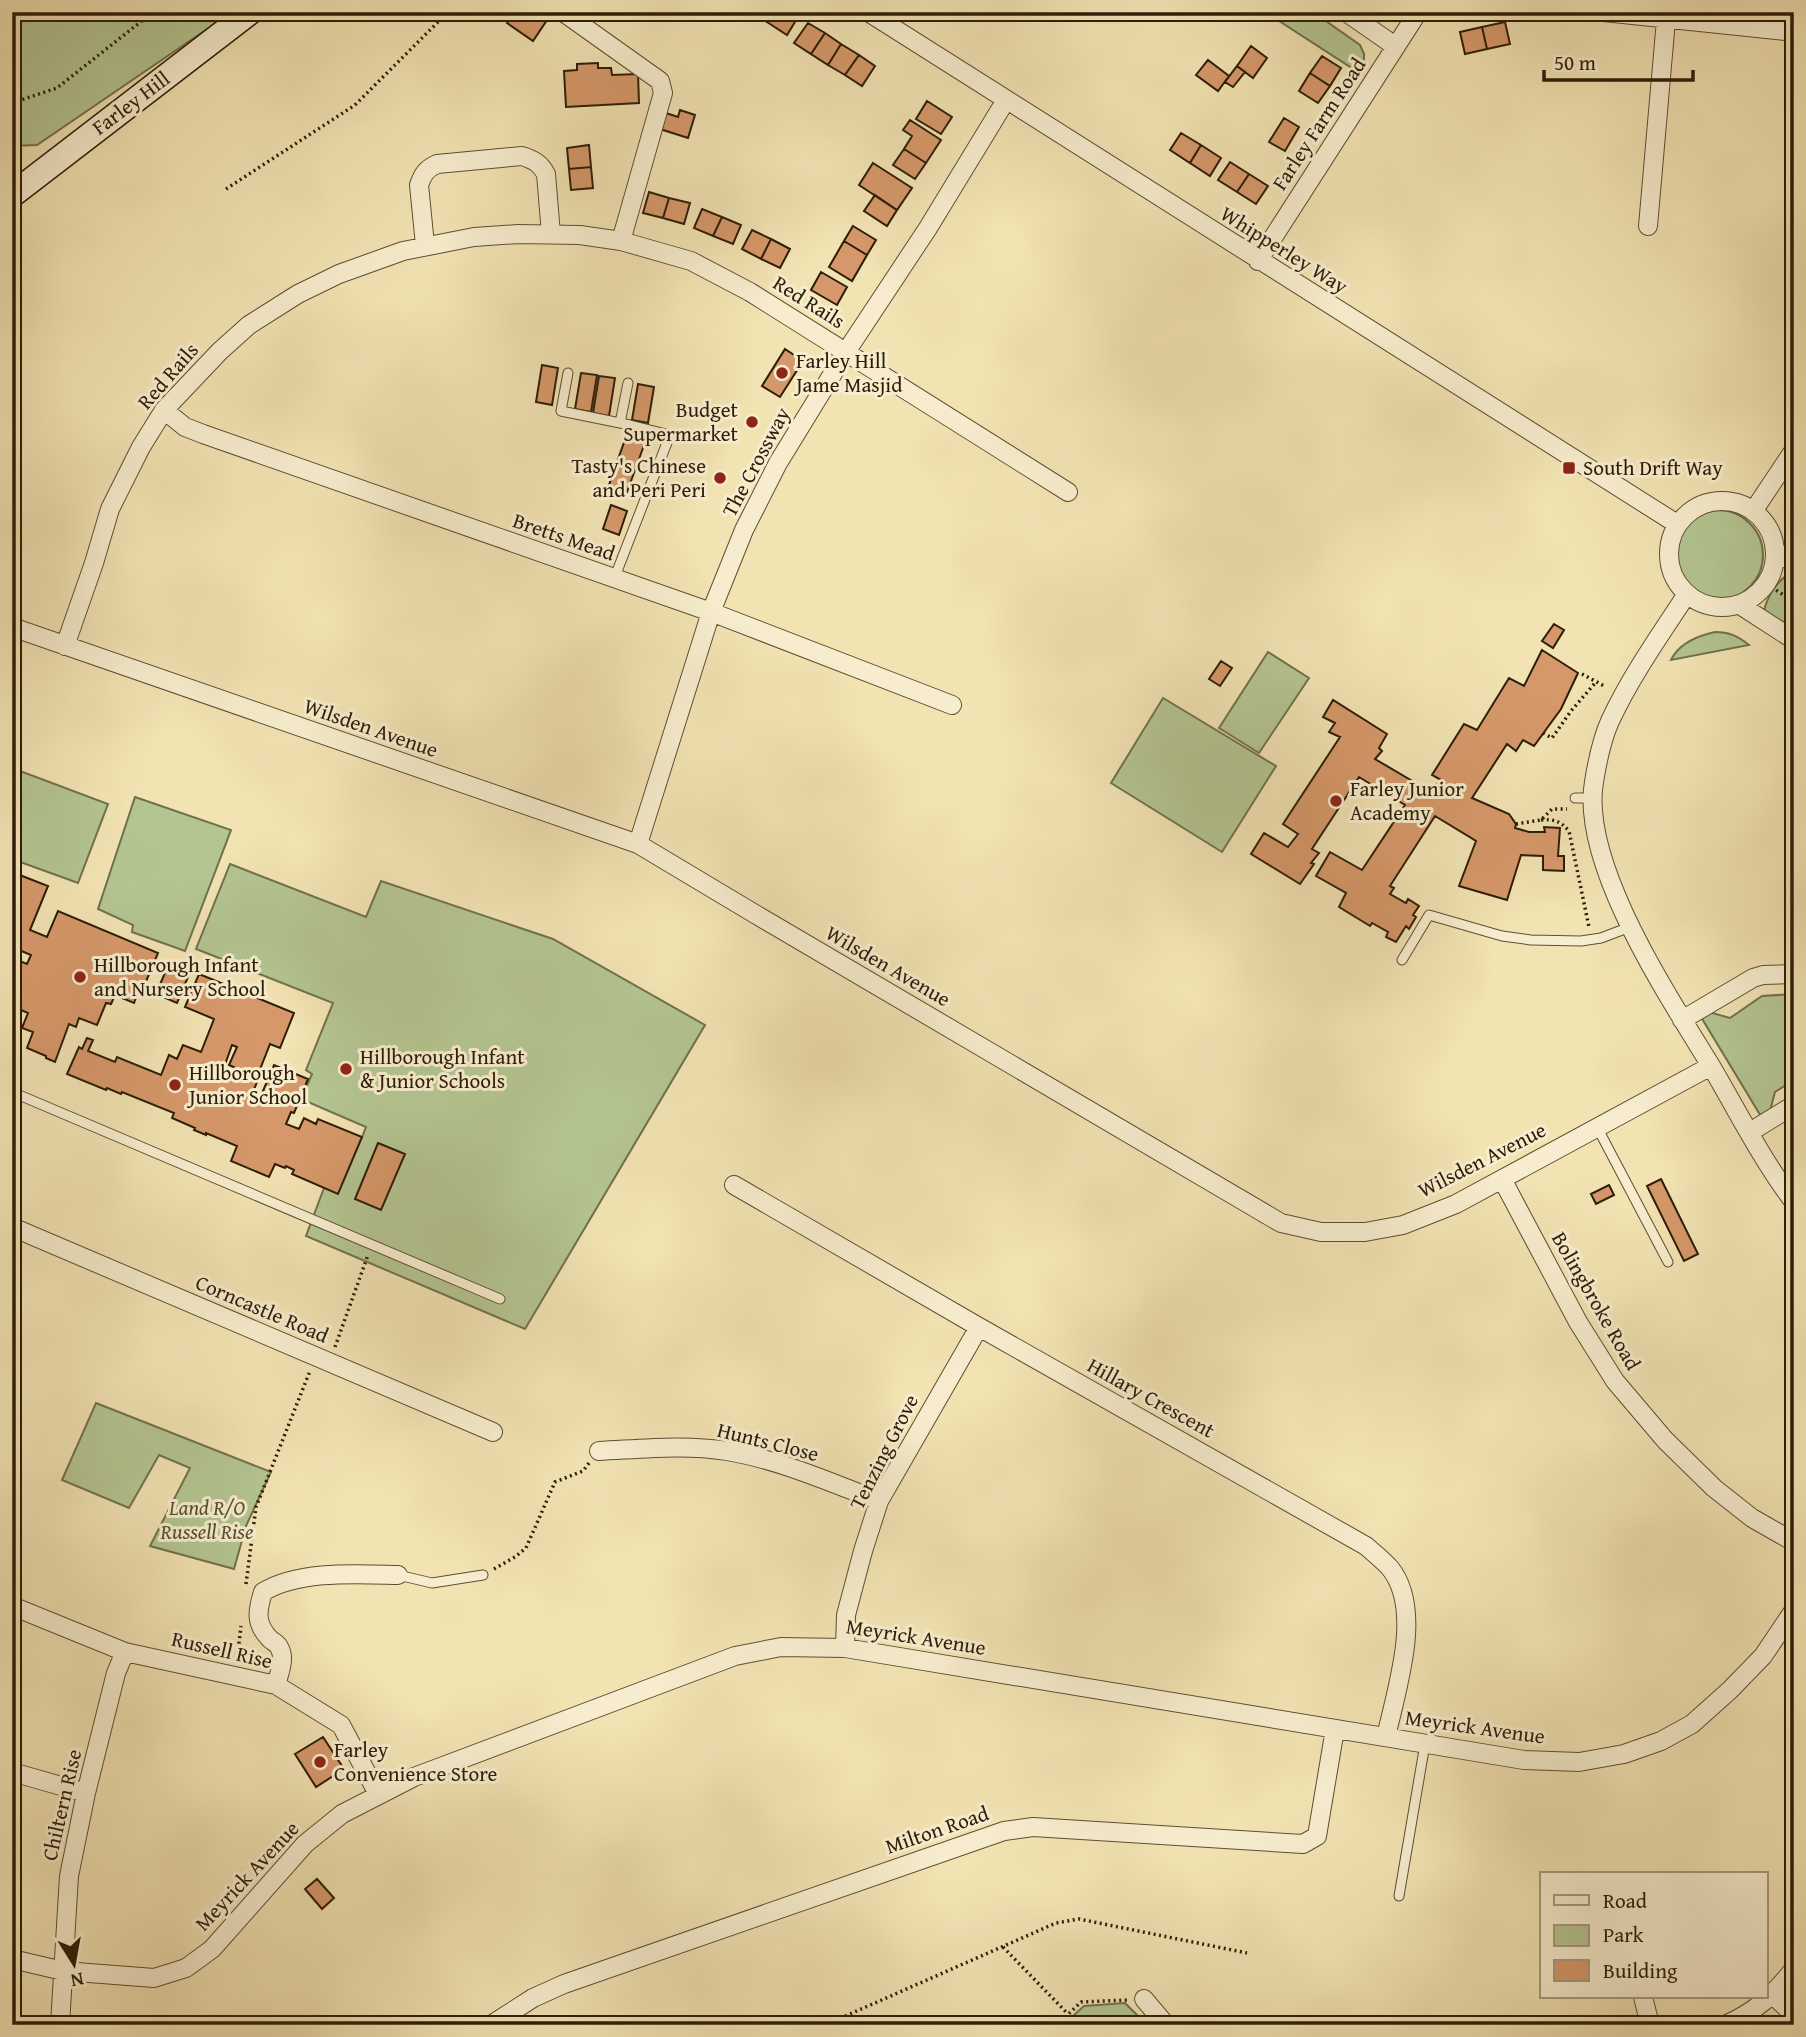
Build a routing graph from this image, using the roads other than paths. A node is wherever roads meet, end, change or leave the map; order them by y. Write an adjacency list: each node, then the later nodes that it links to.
1 (250, 12): 12 (main road, Farley Hill)
2 (563, 12): 15 (street)
3 (868, 12): 11 (street, Whipperley Way)
4 (1346, 12): 10 (street)
5 (1418, 12): 10 (street, Farley Farm Road)
6 (1604, 12): 8 (street)
7 (1724, 19): 8 (street); 9 (street)
8 (1666, 20): 13 (street)
9 (1794, 32)
10 (1395, 47): 17 (street, Farley Farm Road)
11 (1006, 100): 17 (street, Whipperley Way); 18 (street, The Crossway)
12 (12, 195)
13 (1648, 226)
14 (551, 234): 15 (street, Red Rails); 16 (street, Red Rails); 16 (street)
15 (621, 241): 18 (street, Red Rails)
16 (425, 245): 21 (street, Red Rails)
17 (1258, 261): 26 (street, Whipperley Way)
18 (846, 352): 24 (street, Red Rails); 32 (street, The Crossway)
19 (568, 373): 22 (lane)
20 (628, 383): 22 (lane)
21 (164, 410): 29 (street, Bretts Mead); 35 (street, Red Rails)
22 (620, 423): 29 (lane)
23 (1794, 450): 25 (street)
24 (1068, 492)
25 (1754, 510): 26 (street); 27 (street)
26 (1677, 524): 30 (street)
27 (1776, 551): 28 (street); 31 (street)
28 (1794, 563)
29 (614, 579): 32 (street, Bretts Mead)
30 (1686, 594): 31 (street); 38 (street)
31 (1740, 605): 34 (street)
32 (711, 612): 36 (street, Bretts Mead); 39 (street, The Crossway)
33 (12, 627): 35 (street, Wilsden Avenue)
34 (1794, 640)
35 (65, 646): 39 (street, Wilsden Avenue)
36 (952, 705)
37 (1575, 798): 38 (lane)
38 (1593, 804): 40 (street)
39 (638, 844): 49 (street, Wilsden Avenue)
40 (1630, 927): 41 (lane); 43 (street)
41 (1402, 960)
42 (1794, 974): 43 (street)
43 (1682, 1020): 44 (street)
44 (1711, 1066): 47 (street, Wilsden Avenue); 48 (street)
45 (12, 1092): 54 (lane)
46 (1794, 1105): 48 (street)
47 (1597, 1126): 49 (street, Wilsden Avenue); 53 (lane)
48 (1749, 1132): 51 (street)
49 (1502, 1179): 59 (street, Bolingbroke Road)
50 (734, 1185): 55 (street, Hillary Crescent)
51 (1794, 1202)
52 (12, 1227): 56 (street, Corncastle Road)
53 (1668, 1262)
54 (500, 1299)
55 (979, 1327): 58 (street, Tenzing Grove); 68 (street, Hillary Crescent)
56 (494, 1432)
57 (599, 1451): 58 (street, Hunts Close)
58 (879, 1501): 64 (street, Tenzing Grove)
59 (1794, 1542)
60 (483, 1574): 61 (lane)
61 (398, 1575): 66 (street)
62 (12, 1606): 65 (street, Russell Rise)
63 (1794, 1610): 69 (street, Meyrick Avenue)
64 (845, 1648): 67 (street, Meyrick Avenue); 72 (street, Meyrick Avenue)
65 (125, 1652): 66 (street, Russell Rise); 71 (street, Chiltern Rise)
66 (276, 1685): 72 (street, Russell Rise)
67 (1335, 1729): 68 (street, Meyrick Avenue); 82 (street, Milton Road)
68 (1386, 1737): 69 (street, Meyrick Avenue)
69 (1425, 1744): 73 (lane)
70 (12, 1772): 71 (street)
71 (86, 1793): 76 (street, Chiltern Rise)
72 (378, 1794): 76 (street, Meyrick Avenue)
73 (1399, 1896)
74 (12, 1959): 76 (street, Meyrick Avenue)
75 (1794, 1969): 77 (street)
76 (63, 1971): 81 (street, Chiltern Rise)
77 (1773, 1995): 80 (street); 85 (street)
78 (1643, 1998): 84 (street)
79 (1144, 1999): 83 (street)
80 (1794, 2015)
81 (60, 2025)
82 (491, 2025)
83 (1166, 2025)
84 (1650, 2025)
85 (1725, 2025)

